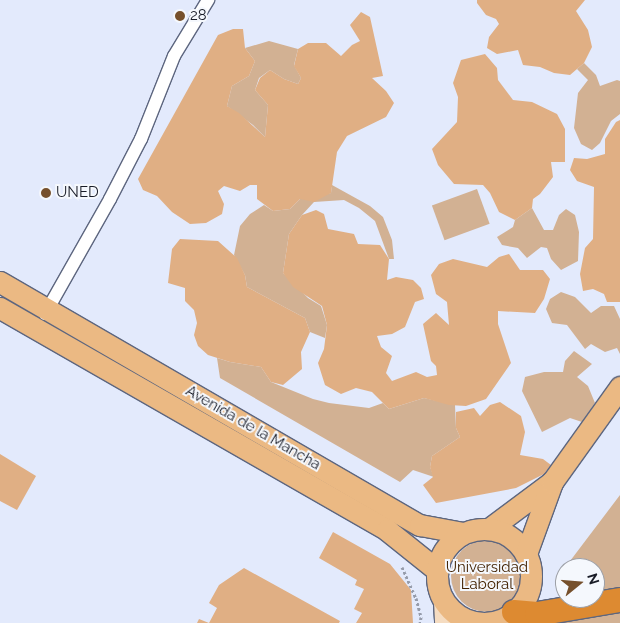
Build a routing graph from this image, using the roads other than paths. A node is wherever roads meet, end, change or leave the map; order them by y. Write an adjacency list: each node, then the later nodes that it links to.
1 (208, 0): 4 (street)
2 (0, 282): 4 (main road, Avenida de la Mancha)
3 (0, 308): 5 (main road, Avenida de la Mancha)
4 (48, 310): 5 (street); 9 (main road, Avenida de la Mancha)
5 (37, 329): 11 (main road, Avenida de la Mancha)
6 (620, 387): 7 (main road)
7 (552, 482): 8 (main road); 10 (main road)
8 (489, 529): 9 (main road); 10 (main road)
9 (463, 533): 11 (main road)
10 (526, 554): 14 (main road)
11 (437, 570): 12 (main road)
12 (443, 600): 14 (main road); 15 (main road)
13 (620, 600): 14 (highway)
14 (503, 618)
15 (444, 623)

